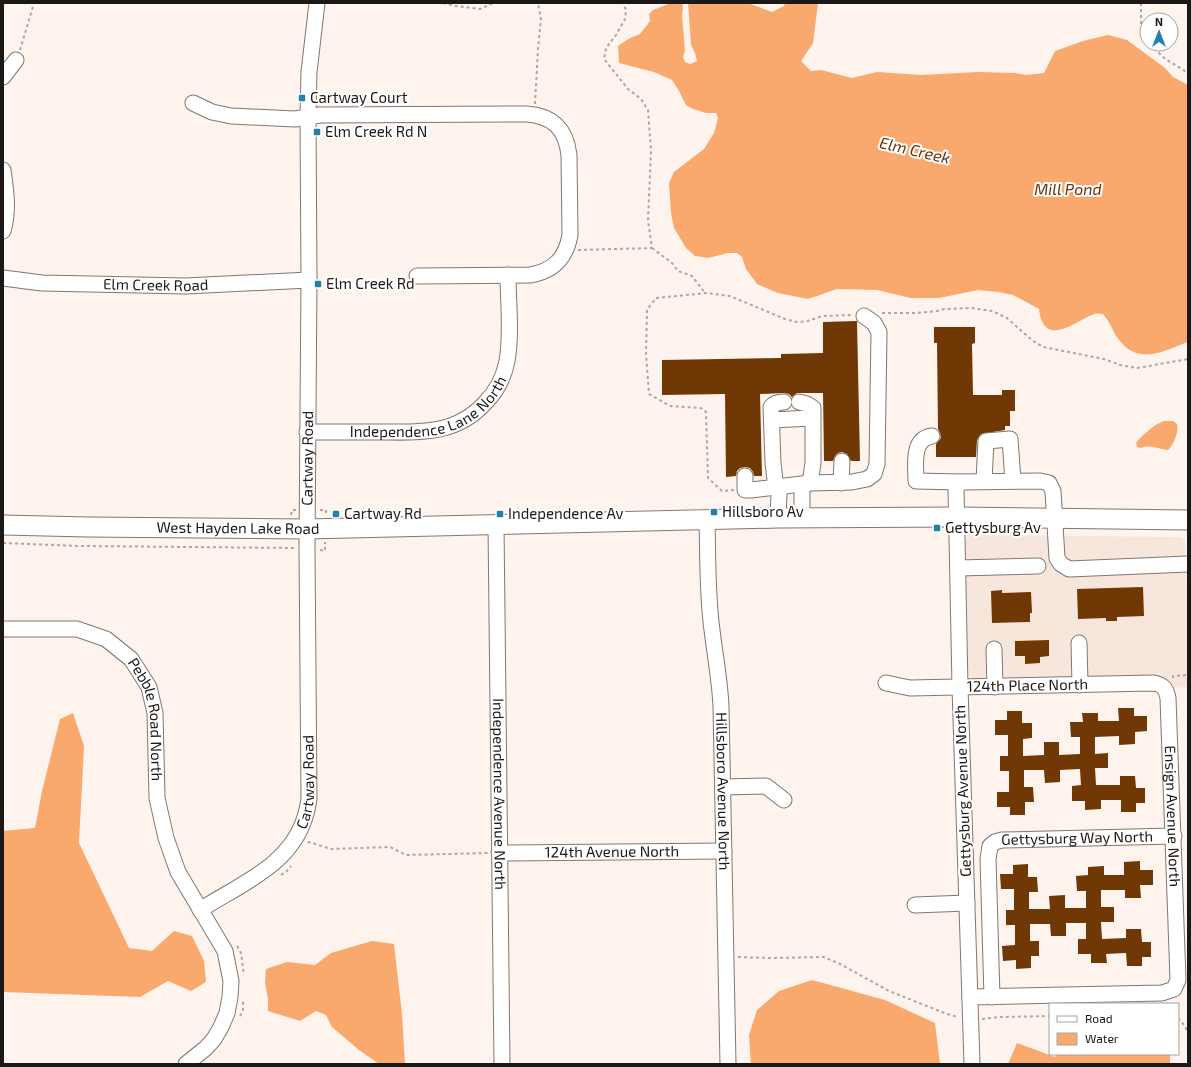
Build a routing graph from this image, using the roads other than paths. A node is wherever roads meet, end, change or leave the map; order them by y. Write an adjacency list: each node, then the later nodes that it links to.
1 (317, 3): 5 (street, Cartway Road)
2 (16, 60): 3 (street)
3 (3, 77)
4 (192, 103): 5 (street)
5 (308, 117): 8 (street); 11 (street, Cartway Road)
6 (3, 170): 7 (street)
7 (3, 231)
8 (508, 275): 9 (street); 17 (street, Independence Lane North)
9 (417, 276)
10 (3, 278): 11 (street, Elm Creek Road)
11 (309, 280): 17 (street, Cartway Road)
12 (864, 316): 24 (street)
13 (784, 402): 16 (street)
14 (799, 402): 15 (street)
15 (812, 418): 16 (street); 25 (street)
16 (772, 420): 26 (street)
17 (307, 432): 35 (street, Cartway Road)
18 (932, 436): 22 (street)
19 (842, 461): 24 (street)
20 (984, 481): 21 (street); 21 (street); 22 (street)
21 (1013, 481): 30 (street)
22 (960, 482): 29 (street, Gettysburg Avenue North)
23 (745, 483): 26 (street)
24 (841, 483): 25 (street)
25 (806, 484): 26 (street); 28 (street)
26 (778, 487): 27 (street)
27 (778, 518): 28 (main road, West Hayden Lake Road); 31 (main road, West Hayden Lake Road)
28 (802, 518): 29 (main road, West Hayden Lake Road)
29 (956, 518): 30 (main road, West Hayden Lake Road); 38 (street, Gettysburg Avenue North)
30 (1054, 518): 32 (main road, West Hayden Lake Road); 36 (street)
31 (707, 519): 34 (main road, West Hayden Lake Road); 47 (street, Hillsboro Avenue North)
32 (1188, 520)
33 (3, 525): 35 (main road, West Hayden Lake Road)
34 (496, 525): 35 (main road, West Hayden Lake Road); 51 (street, Independence Avenue North)
35 (307, 528): 54 (street, Cartway Road)
36 (1188, 564)
37 (1038, 566): 38 (street)
38 (958, 568): 44 (street, Gettysburg Avenue North)
39 (3, 629): 54 (street, Pebble Road North)
40 (1079, 643): 43 (street)
41 (994, 649): 45 (street)
42 (886, 683): 44 (street, 124th Place North)
43 (1080, 685): 45 (street, 124th Place North); 46 (street, 124th Place North)
44 (960, 687): 45 (street, 124th Place North); 52 (street, Gettysburg Avenue North)
45 (995, 687)
46 (1166, 690): 49 (street, Ensign Avenue North)
47 (723, 787): 48 (street); 50 (street, Hillsboro Avenue North)
48 (784, 800)
49 (1174, 836): 56 (street, Ensign Avenue North); 56 (street, Gettysburg Way North)
50 (724, 851): 51 (street, 124th Avenue North); 59 (street, Hillsboro Avenue North)
51 (499, 853): 58 (street, Independence Avenue North)
52 (967, 903): 53 (street); 55 (street, Gettysburg Avenue North)
53 (915, 905)
54 (200, 910): 57 (street, Pebble Road North)
55 (970, 997): 56 (street); 60 (street, Gettysburg Avenue North)
56 (992, 997)
57 (186, 1064)
58 (502, 1064)
59 (728, 1064)
60 (972, 1064)

